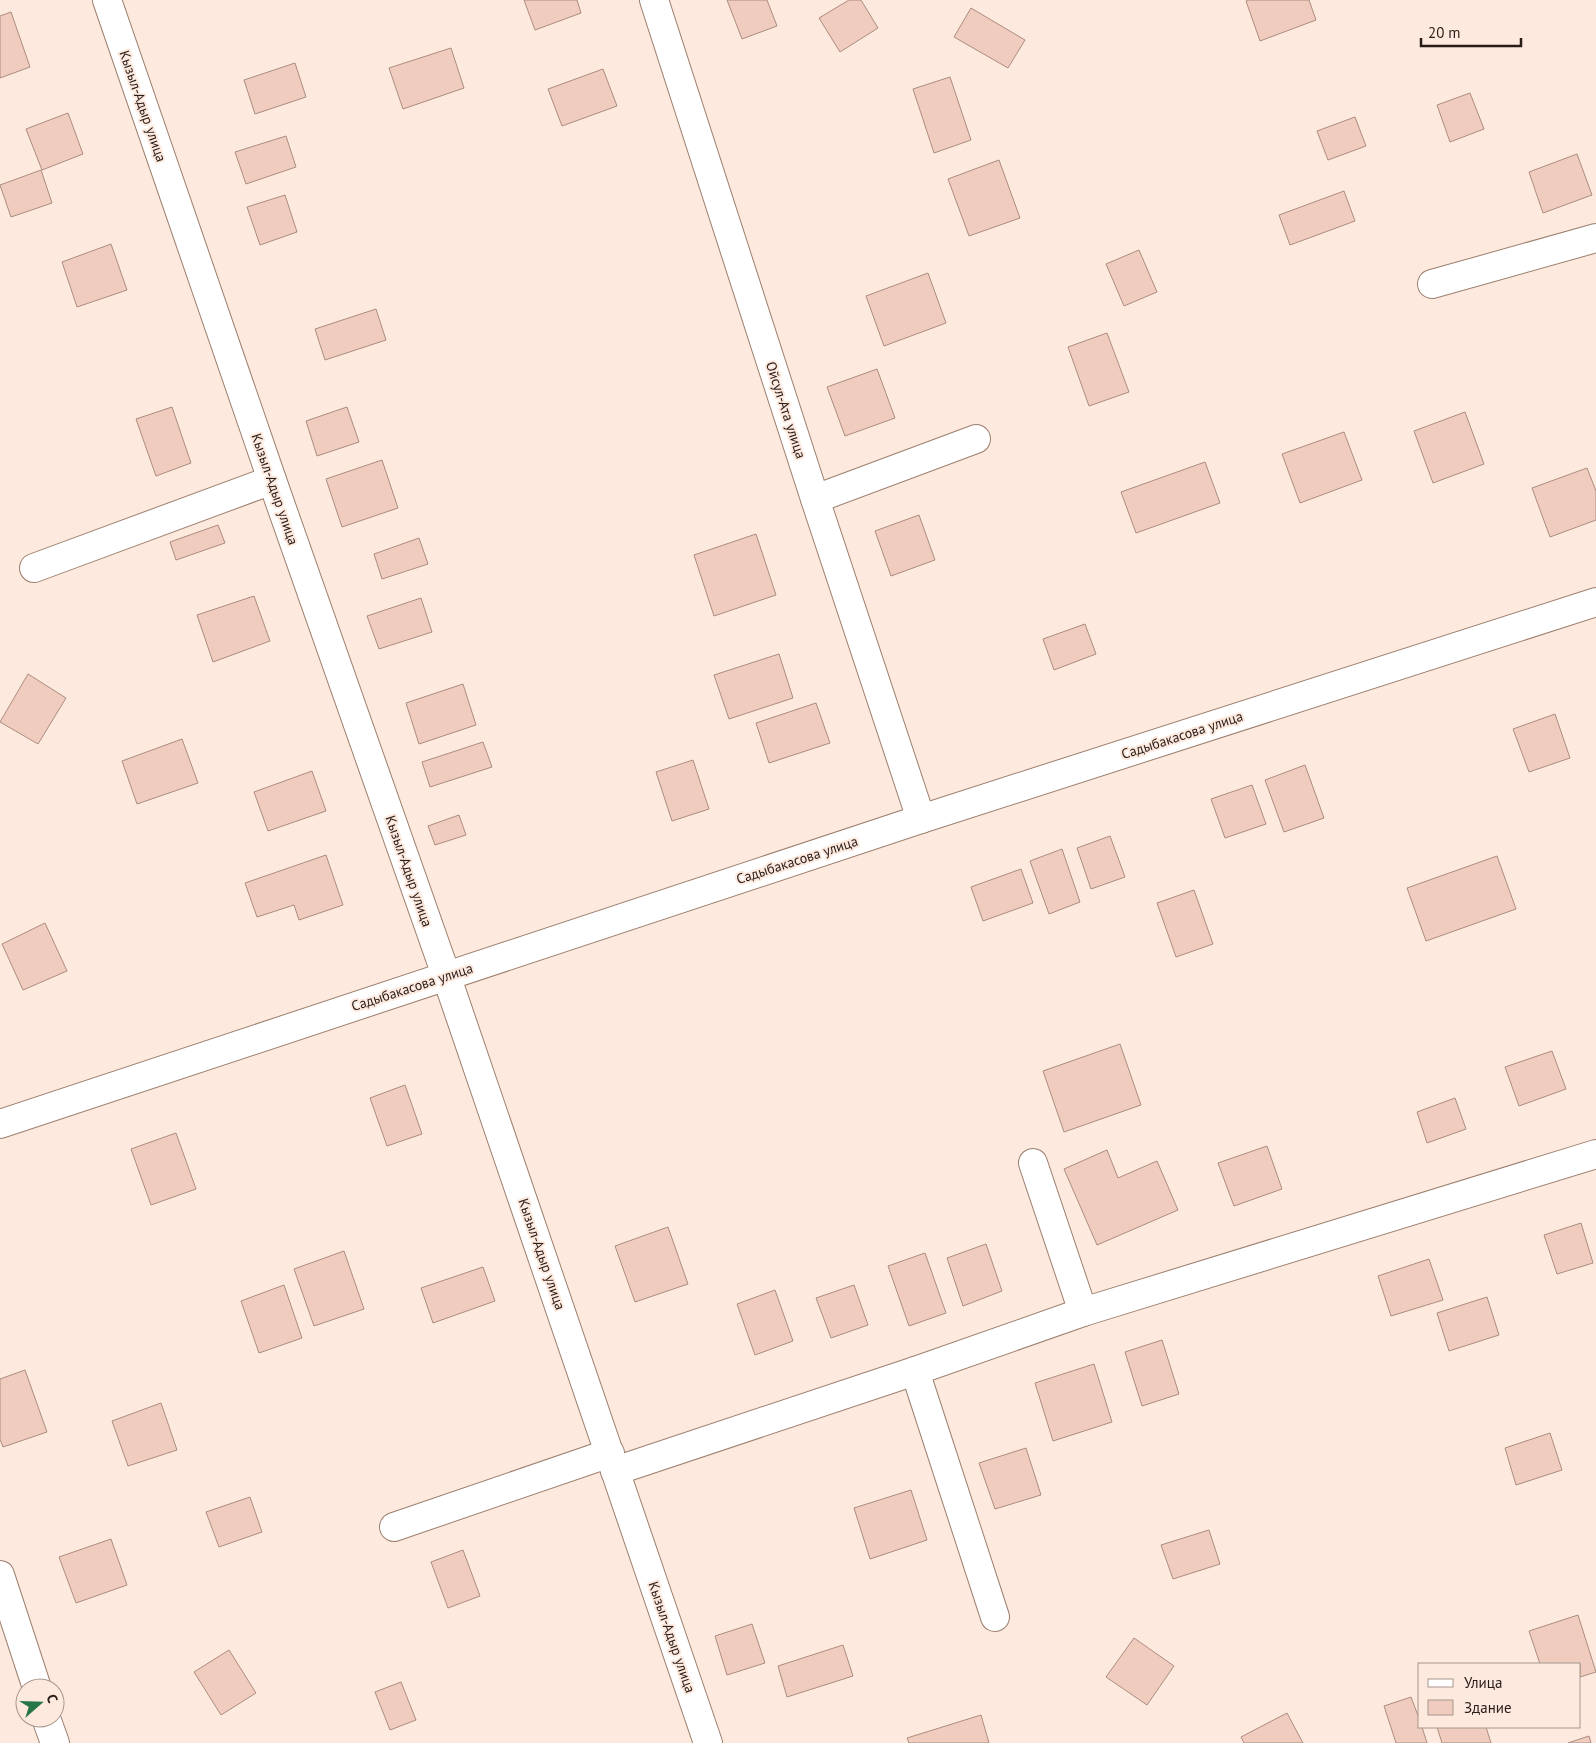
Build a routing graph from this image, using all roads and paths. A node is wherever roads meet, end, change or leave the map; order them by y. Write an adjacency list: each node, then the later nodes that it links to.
1 (107, 0): 6 (street, Кызыл-Адыр улица)
2 (654, 0): 7 (street, Ойсул-Ата улица)
3 (1596, 238): 4 (street)
4 (1432, 284)
5 (976, 438): 7 (street)
6 (272, 480): 8 (street); 11 (street, Кызыл-Адыр улица)
7 (815, 499): 10 (street, Ойсул-Ата улица)
8 (34, 568)
9 (1596, 602): 10 (street, Садыбакасова улица)
10 (921, 819): 11 (street, Садыбакасова улица)
11 (446, 975): 12 (street, Садыбакасова улица); 17 (street, Кызыл-Адыр улица)
12 (0, 1124)
13 (1596, 1154): 15 (street)
14 (1034, 1163): 15 (street)
15 (1084, 1312): 16 (street)
16 (915, 1371): 17 (street); 20 (street)
17 (613, 1462): 18 (street); 24 (street, Кызыл-Адыр улица)
18 (394, 1527)
19 (0, 1574): 21 (street)
20 (996, 1617)
21 (33, 1678)
22 (50, 1728): 23 (street)
23 (55, 1743)
24 (708, 1743)

